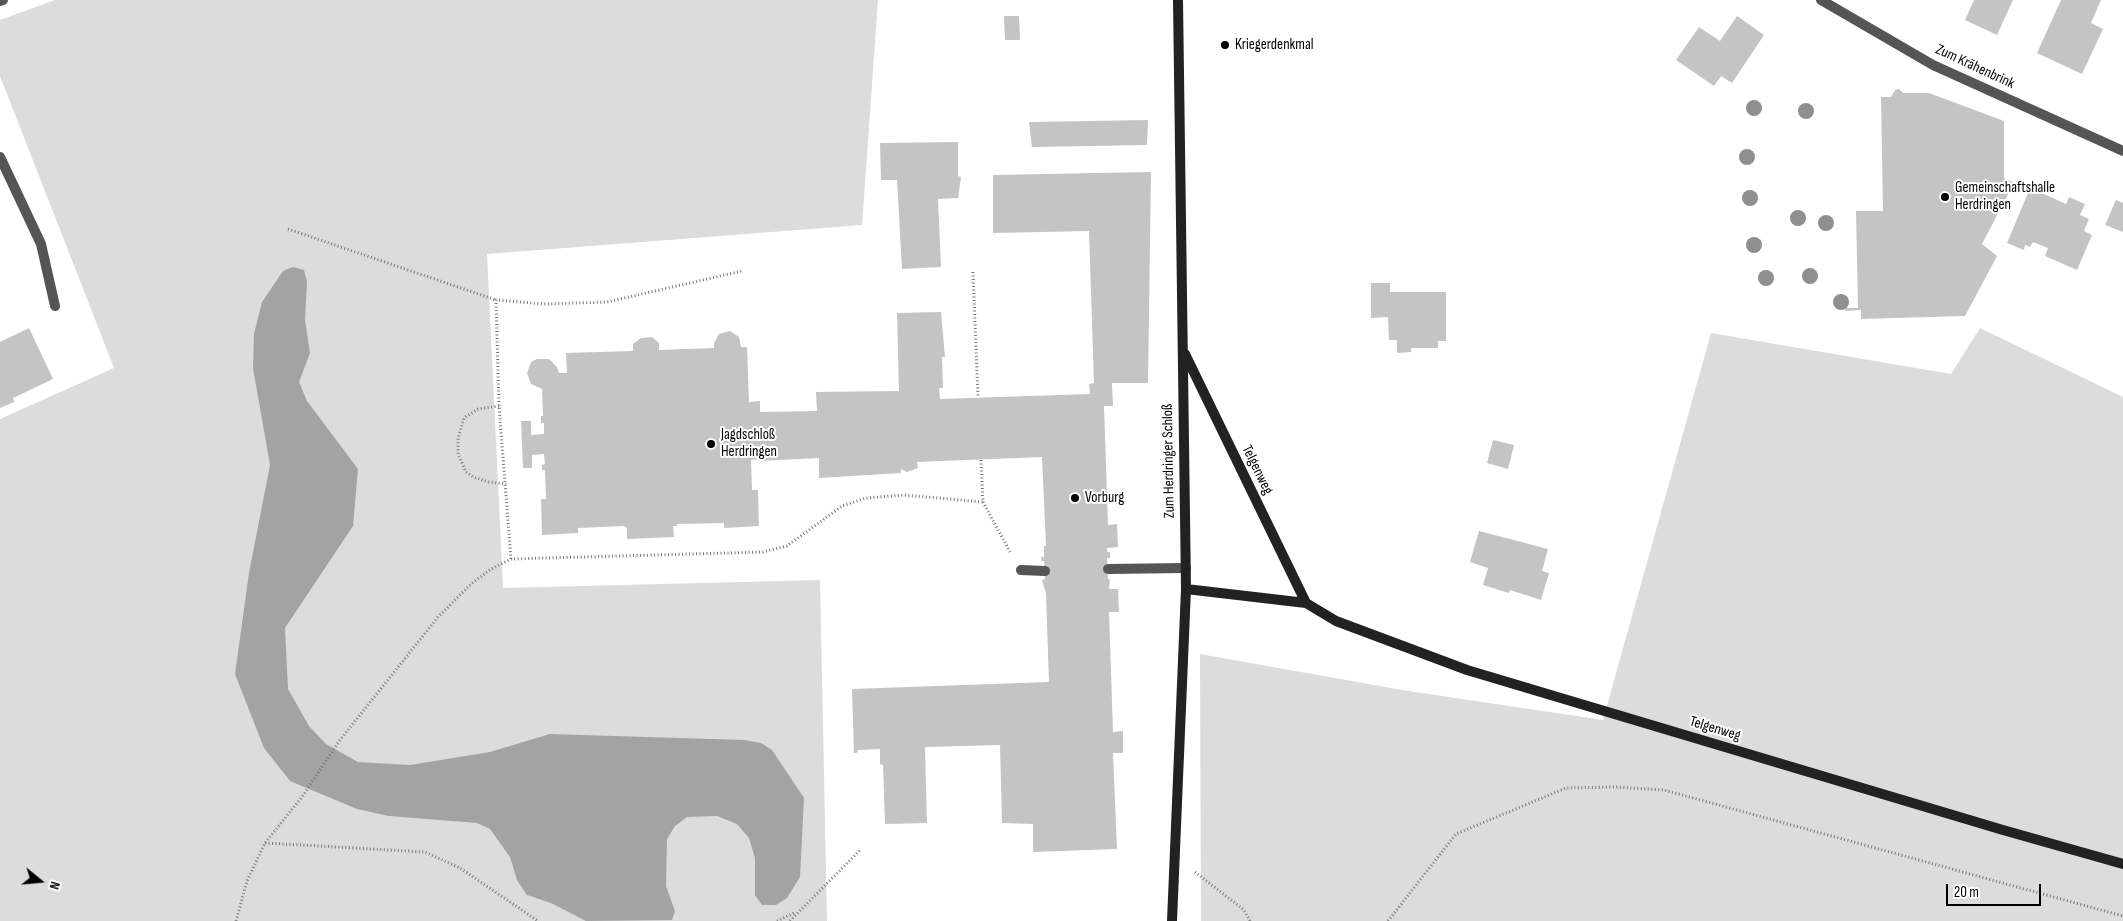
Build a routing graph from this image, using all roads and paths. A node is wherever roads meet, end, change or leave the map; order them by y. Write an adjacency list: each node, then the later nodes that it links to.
1 (1178, 0): 10 (main road, Zum Herdringer Schloß)
2 (1821, 0): 3 (street, Zum Krähenbrink)
3 (2123, 151)
4 (0, 157): 9 (street)
5 (288, 229): 8 (path)
6 (742, 271): 8 (path)
7 (973, 272): 11 (path)
8 (496, 300): 12 (path)
9 (55, 306)
10 (1183, 349): 17 (main road, Zum Herdringer Schloß); 22 (main road, Telgenweg)
11 (978, 397)
12 (499, 406): 14 (path); 14 (path)
13 (981, 460): 15 (path)
14 (506, 484): 16 (path)
15 (983, 502): 16 (path); 19 (path)
16 (511, 559): 23 (path)
17 (1186, 568): 18 (street); 21 (main road, Zum Herdringer Schloß)
18 (1108, 569)
19 (1020, 570): 20 (street)
20 (1045, 570)
21 (1186, 589): 22 (main road, Telgenweg); 25 (main road, Zum Herdringer Schloß)
22 (1306, 603): 26 (main road, Telgenweg)
23 (265, 843): 29 (path); 30 (path)
24 (861, 849): 27 (path)
25 (1174, 856): 33 (main road, Zum Herdringer Schloß); 34 (path)
26 (2123, 864)
27 (797, 912): 31 (path); 32 (path)
28 (2123, 916): 35 (path)
29 (236, 921)
30 (538, 921)
31 (777, 921)
32 (790, 921)
33 (1172, 921)
34 (1250, 921)
35 (1388, 921)

